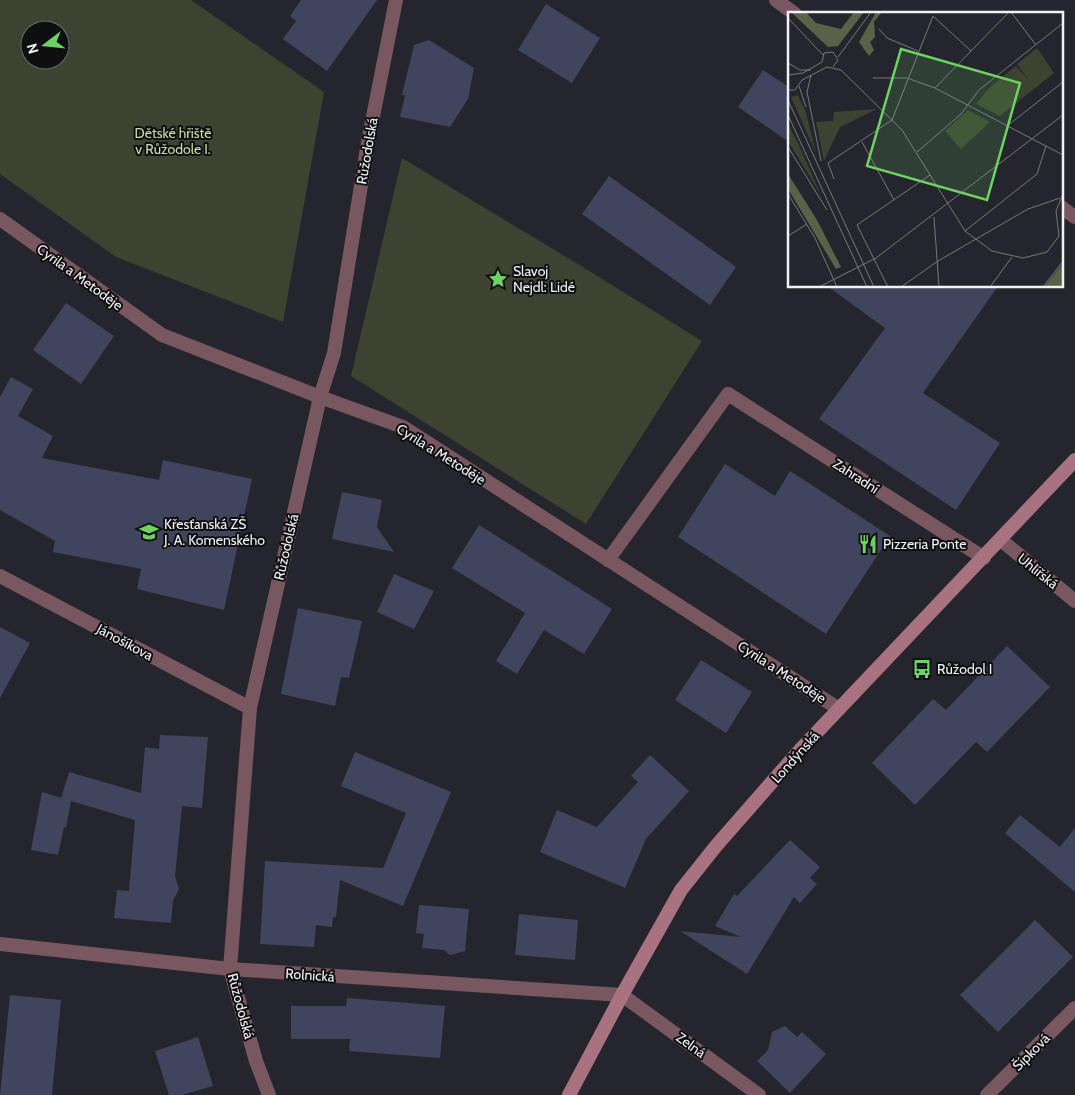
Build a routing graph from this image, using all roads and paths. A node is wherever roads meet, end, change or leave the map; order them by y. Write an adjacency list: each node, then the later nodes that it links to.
1 (776, 0): 3 (street)
2 (393, 1): 7 (street, Růžodolská)
3 (792, 12)
4 (1062, 208): 5 (street)
5 (1075, 217)
6 (0, 220): 7 (street, Cyrila a Metoděje)
7 (320, 397): 11 (street, Cyrila a Metoděje); 14 (street, Růžodolská)
8 (1075, 460): 9 (main road, Londýnská)
9 (1001, 540): 10 (main road, Londýnská); 13 (street, Uhlířská)
10 (984, 558): 11 (street, Zahradní); 15 (main road, Londýnská)
11 (608, 560): 15 (street, Cyrila a Metoděje)
12 (0, 576): 14 (street, Jánošíkova)
13 (1075, 601)
14 (250, 708): 17 (street, Růžodolská)
15 (839, 709): 18 (main road, Londýnská)
16 (0, 944): 17 (street, Rolnická)
17 (230, 969): 18 (street, Rolnická); 20 (street, Růžodolská)
18 (622, 995): 21 (main road, Londýnská); 22 (street, Zelná)
19 (1075, 1008): 23 (street, Šípková)
20 (269, 1095)
21 (568, 1095)
22 (759, 1095)
23 (987, 1095)

